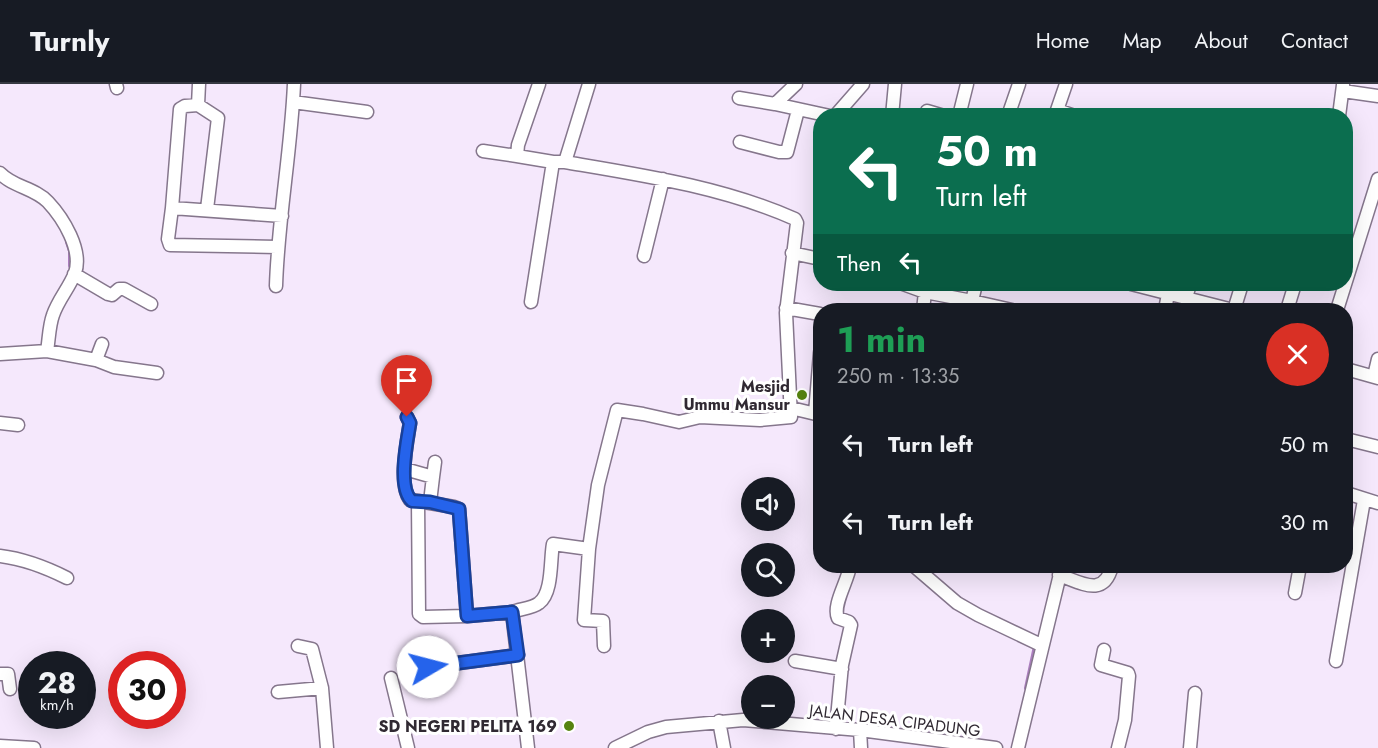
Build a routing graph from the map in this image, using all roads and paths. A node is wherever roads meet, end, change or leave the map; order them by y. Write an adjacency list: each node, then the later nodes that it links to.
1 (199, 84): 17 (street)
2 (294, 84): 15 (street)
3 (539, 84): 29 (street)
4 (589, 84): 30 (street)
5 (796, 84): 16 (street)
6 (863, 84): 18 (street)
7 (894, 84): 19 (street)
8 (967, 84): 20 (street)
9 (1019, 84): 21 (street)
10 (1066, 84): 11 (street); 22 (street)
11 (1074, 84)
12 (1343, 88): 13 (street); 23 (street)
13 (1378, 96)
14 (739, 98): 16 (street)
15 (293, 102): 25 (street); 36 (street)
16 (775, 104): 24 (street)
17 (198, 105): 34 (street); 35 (street)
18 (840, 108)
19 (892, 108)
20 (961, 108)
21 (1011, 108)
22 (1058, 108)
23 (1340, 108)
24 (798, 110): 26 (street); 27 (street)
25 (367, 112)
26 (813, 113)
27 (740, 142)
28 (483, 151): 29 (street)
29 (517, 156): 30 (street)
30 (559, 162): 32 (street); 51 (street)
31 (0, 173): 42 (street)
32 (663, 179): 38 (street); 39 (street)
33 (1378, 179): 41 (street)
34 (172, 208): 35 (street); 37 (street)
35 (207, 210): 36 (street)
36 (282, 216): 37 (street)
37 (277, 247): 43 (street)
38 (792, 253): 40 (street); 57 (street)
39 (644, 256)
40 (813, 257)
41 (1353, 259)
42 (74, 274): 56 (street); 60 (street)
43 (276, 286)
44 (974, 291): 50 (street)
45 (1157, 291): 48 (street)
46 (1188, 291): 49 (street)
47 (925, 292): 50 (street); 52 (street)
48 (1168, 294): 49 (street); 54 (street)
49 (1186, 298): 55 (street)
50 (972, 301): 53 (street)
51 (531, 302)
52 (924, 303)
53 (981, 303)
54 (1166, 303)
55 (1206, 303)
56 (151, 304)
57 (786, 308): 58 (street); 67 (street)
58 (813, 313)
59 (102, 344): 63 (street)
60 (46, 351): 61 (street); 63 (street)
61 (0, 354)
62 (1378, 359): 66 (street)
63 (96, 360): 65 (street)
64 (1353, 371): 66 (street)
65 (157, 373)
66 (1376, 377)
67 (791, 408): 68 (street); 81 (street)
68 (813, 413)
69 (407, 417): 75 (street)
70 (0, 423): 71 (street)
71 (18, 425)
72 (1353, 441): 73 (street)
73 (1378, 447)
74 (435, 462): 76 (street)
75 (405, 469): 76 (street); 79 (street)
76 (433, 477): 79 (street)
77 (1353, 496): 78 (street)
78 (1364, 500): 80 (street); 83 (street)
79 (424, 502): 94 (street); 94 (street)
80 (1378, 503)
81 (588, 549): 93 (street); 97 (street)
82 (0, 556): 91 (street)
83 (1353, 563)
84 (849, 573): 103 (street)
85 (922, 573): 95 (street)
86 (1060, 573): 95 (street)
87 (1066, 573): 88 (street)
88 (1110, 573)
89 (1299, 573): 92 (street)
90 (1351, 573): 101 (street)
91 (67, 578)
92 (1295, 594)
93 (512, 612): 94 (street); 99 (street)
94 (467, 616)
95 (1041, 645): 122 (street)
96 (298, 646): 106 (street)
97 (604, 646)
98 (1104, 650): 123 (street)
99 (518, 655): 102 (street); 117 (street)
100 (795, 661): 103 (street)
101 (1336, 661)
102 (428, 667)
103 (842, 669): 111 (street)
104 (0, 674): 107 (street)
105 (391, 678): 116 (street)
106 (322, 688): 108 (street); 115 (street)
107 (10, 689)
108 (278, 692)
109 (1195, 693): 124 (street)
110 (719, 722): 111 (street, JALAN DESA CIPADUNG); 118 (street, JALAN DESA CIPADUNG); 119 (street)
111 (836, 729): 112 (street, JALAN DESA CIPADUNG)
112 (860, 730): 120 (street); 121 (street, JALAN DESA CIPADUNG)
113 (0, 746): 114 (street)
114 (34, 748)
115 (327, 748)
116 (408, 748)
117 (528, 748)
118 (615, 748)
119 (724, 748)
120 (861, 748)
121 (996, 748)
122 (1018, 748)
123 (1118, 748)
124 (1190, 748)

